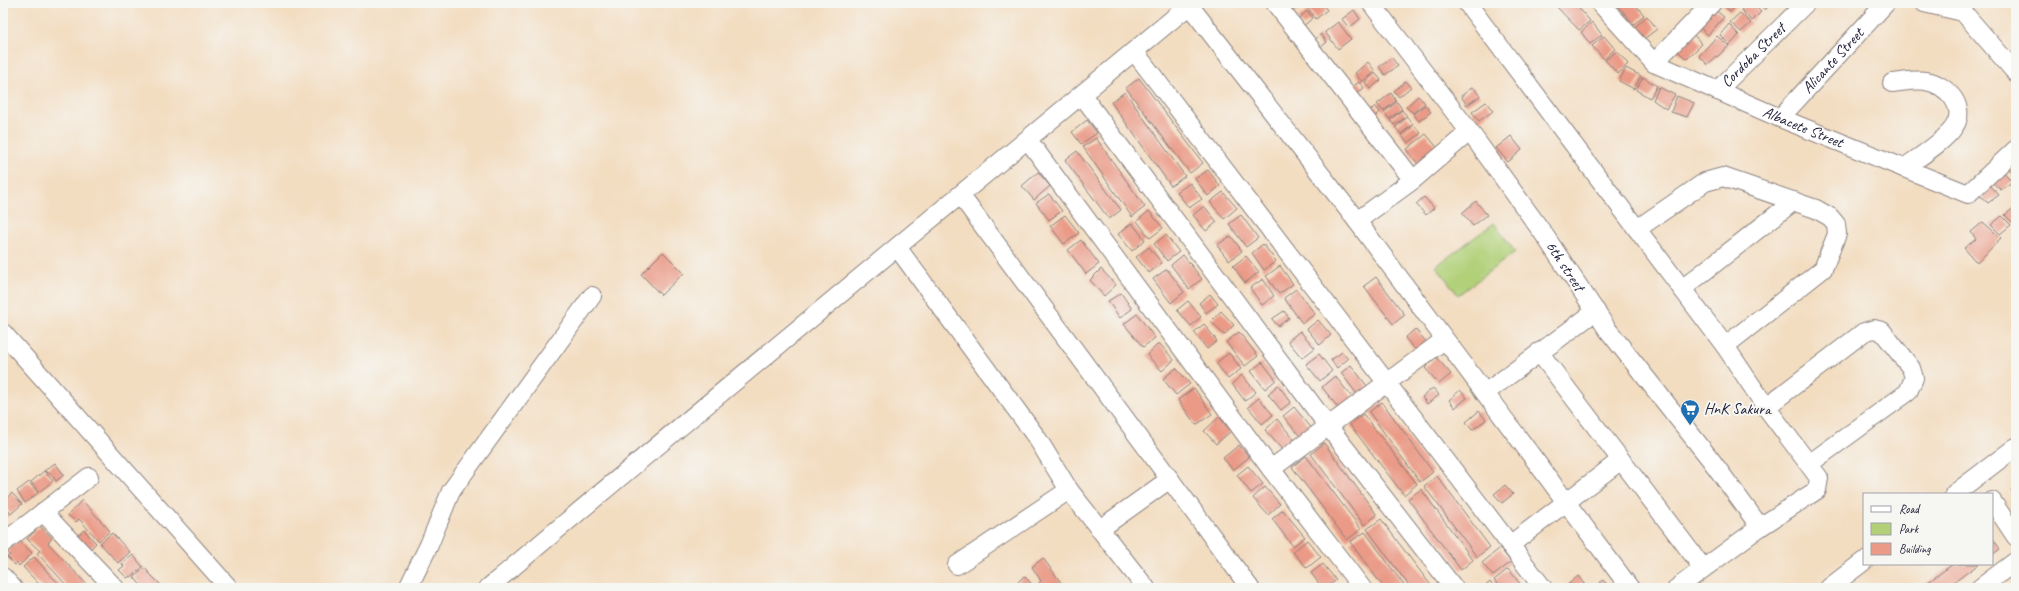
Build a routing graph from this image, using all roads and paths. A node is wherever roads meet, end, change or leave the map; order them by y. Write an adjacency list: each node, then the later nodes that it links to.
1 (1275, 3): 21 (street)
2 (1371, 3): 17 (street, 6th street)
3 (1467, 3): 25 (street)
4 (1600, 3): 11 (street, Albacete Street)
5 (1711, 3): 11 (street)
6 (1806, 3): 14 (street, Cordoba Street)
7 (1886, 3): 16 (street, Alicante Street)
8 (1924, 3): 12 (street)
9 (1191, 4): 10 (street); 24 (street)
10 (1134, 51): 15 (street); 34 (street)
11 (1654, 63): 14 (street, Albacete Street)
12 (2016, 73)
13 (1892, 82): 20 (street)
14 (1717, 91): 16 (street, Albacete Street)
15 (1082, 95): 18 (street); 37 (street)
16 (1780, 118): 20 (street, Albacete Street)
17 (1469, 132): 21 (street); 29 (street, 6th street)
18 (1028, 140): 22 (street); 41 (street)
19 (2016, 149): 20 (street, Albacete Street)
20 (1904, 168)
21 (1413, 180): 24 (street)
22 (961, 196): 26 (street); 44 (street)
23 (1794, 201): 25 (street); 27 (street); 32 (street)
24 (1356, 221): 31 (street)
25 (1637, 229): 27 (street)
26 (897, 248): 45 (street); 66 (street)
27 (1682, 289): 32 (street)
28 (592, 296): 65 (street)
29 (1596, 311): 33 (street); 51 (street, 6th street)
30 (3, 333): 64 (street)
31 (1444, 340): 34 (street); 35 (street)
32 (1725, 346): 36 (street)
33 (1539, 352): 35 (street); 39 (street)
34 (1386, 383): 37 (street); 55 (street)
35 (1485, 393): 48 (street)
36 (1766, 406): 40 (street); 40 (street)
37 (1328, 426): 41 (street); 69 (street)
38 (2016, 448): 43 (street)
39 (1621, 460): 48 (street); 59 (street)
40 (1809, 464): 51 (street)
41 (1271, 469): 68 (street)
42 (90, 477): 50 (street)
43 (1975, 478): 46 (street); 47 (street)
44 (1170, 479): 52 (street); 67 (street)
45 (1069, 490): 52 (street); 58 (street)
46 (1955, 493)
47 (1986, 493)
48 (1565, 501): 55 (street); 71 (street)
49 (1993, 502): 53 (street)
50 (43, 512): 54 (street); 63 (street)
51 (1760, 527): 59 (street)
52 (1100, 529): 61 (street)
53 (2016, 537)
54 (3, 543)
55 (1510, 545): 70 (street)
56 (2016, 561): 74 (street)
57 (1863, 562): 73 (street)
58 (957, 565)
59 (1703, 568): 72 (street)
60 (3, 577): 62 (street)
61 (1140, 586)
62 (13, 588)
63 (115, 588)
64 (229, 588)
65 (408, 588)
66 (488, 588)
67 (1250, 588)
68 (1362, 588)
69 (1454, 588)
70 (1543, 588)
71 (1630, 588)
72 (1677, 588)
73 (1829, 588)
74 (1980, 588)

